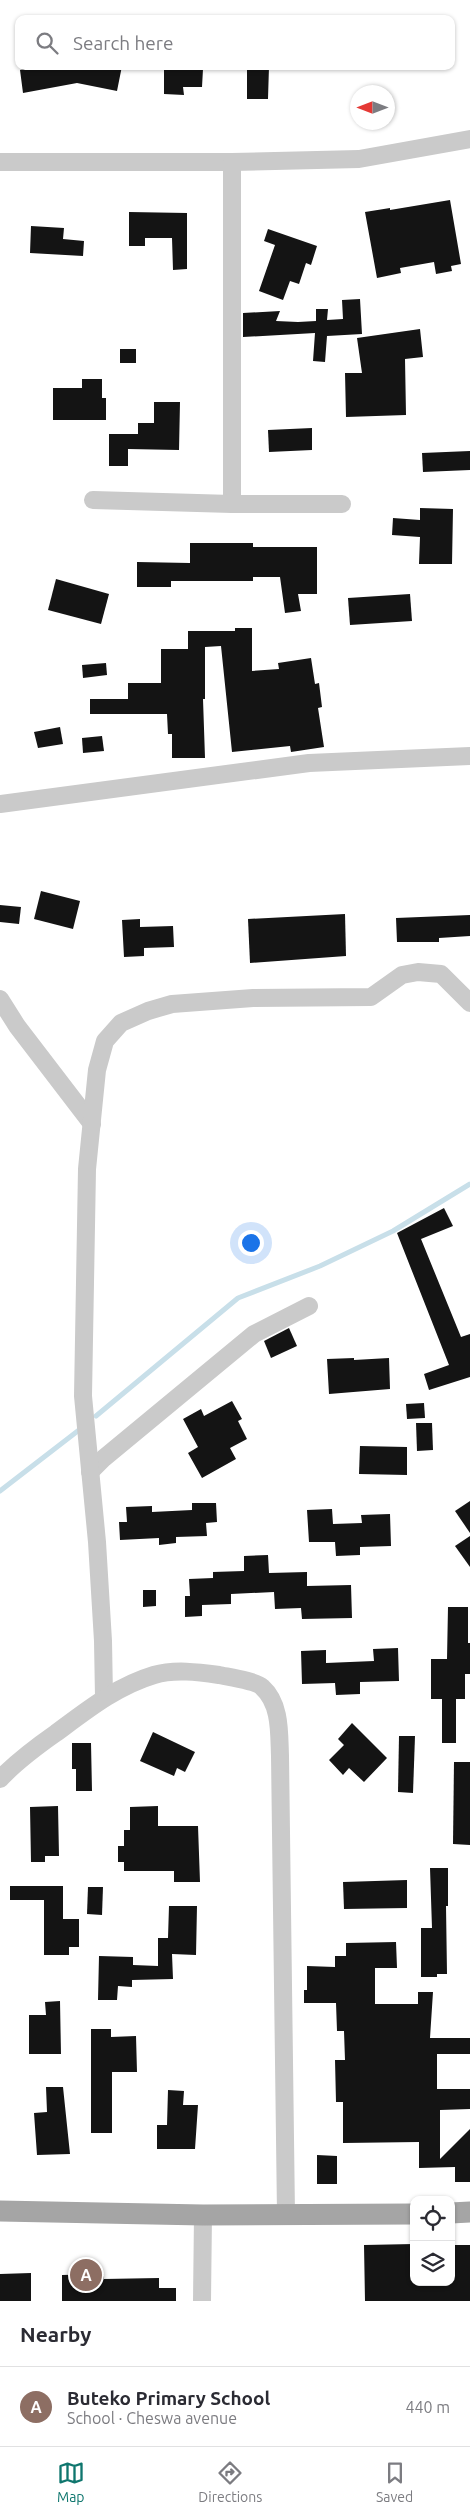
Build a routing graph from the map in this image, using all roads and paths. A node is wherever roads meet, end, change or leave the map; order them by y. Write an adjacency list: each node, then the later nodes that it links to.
1 (470, 140): 3 (street)
2 (0, 162): 3 (street)
3 (232, 162): 5 (street)
4 (93, 500): 5 (street)
5 (232, 504): 6 (street)
6 (342, 504)
7 (470, 756): 8 (street)
8 (0, 804)
9 (0, 999): 11 (street)
10 (470, 1004): 11 (street)
11 (92, 1124): 13 (street)
12 (309, 1306): 13 (street)
13 (90, 1472): 14 (street)
14 (104, 1697): 15 (street); 19 (street)
15 (0, 1779)
16 (0, 2211): 21 (main road)
17 (470, 2212): 18 (main road)
18 (455, 2213)
19 (286, 2214): 20 (main road); 21 (main road)
20 (410, 2214)
21 (203, 2215): 22 (street)
22 (202, 2301)

